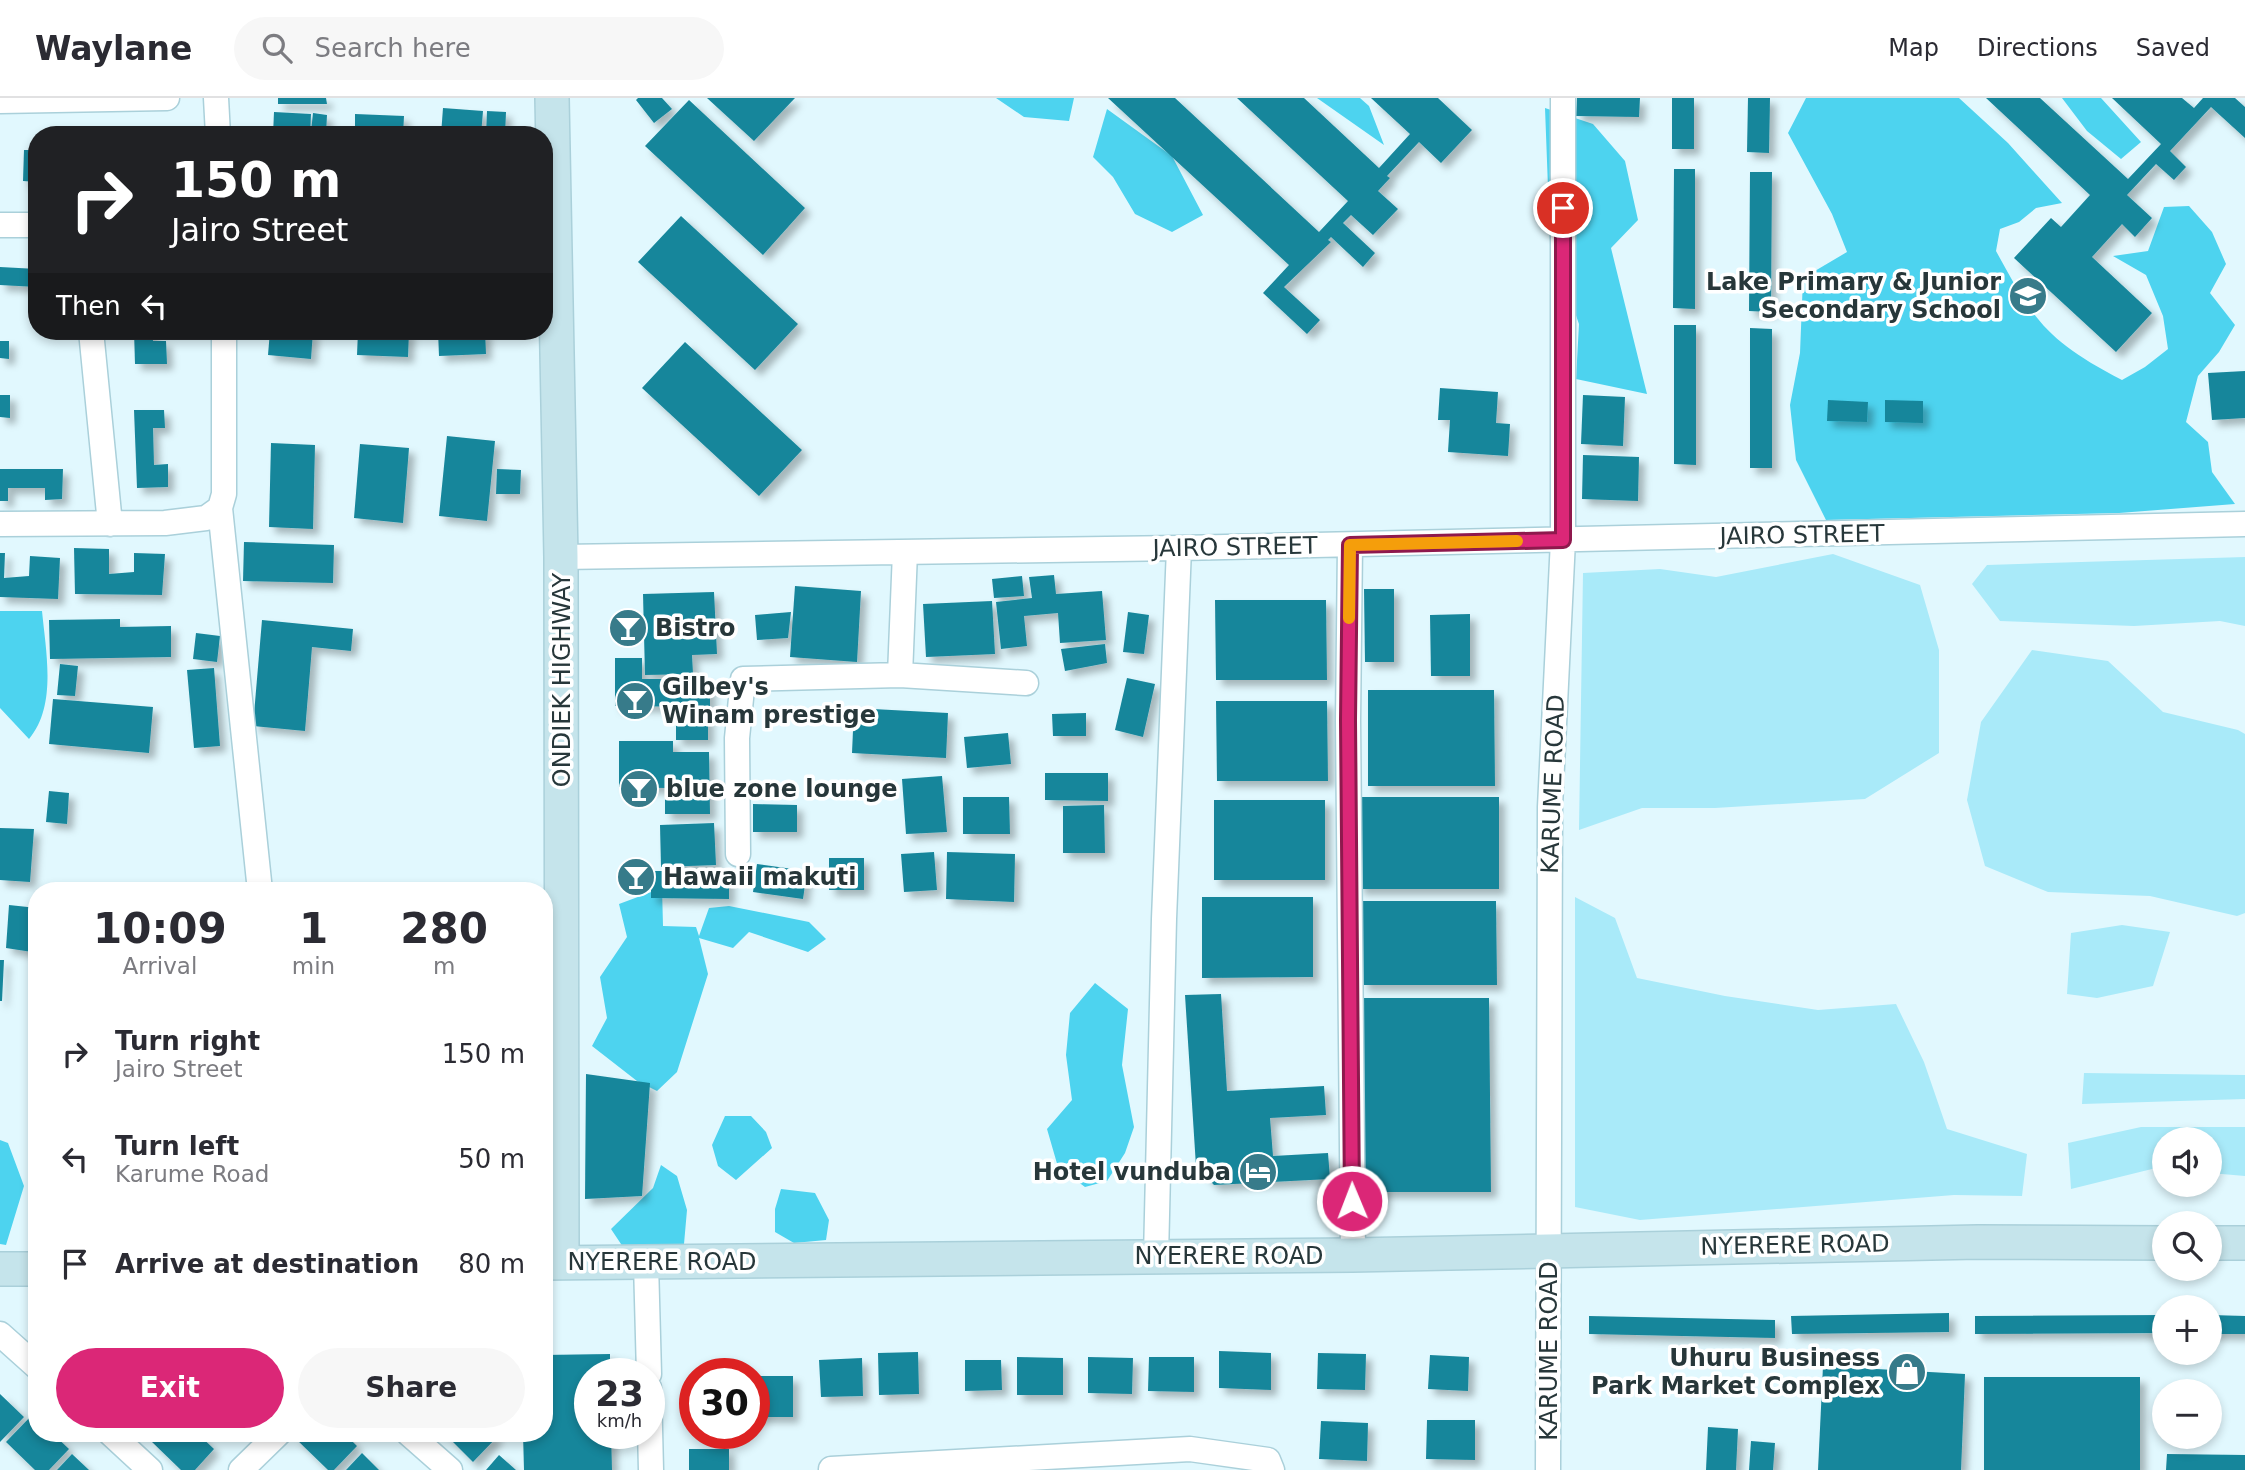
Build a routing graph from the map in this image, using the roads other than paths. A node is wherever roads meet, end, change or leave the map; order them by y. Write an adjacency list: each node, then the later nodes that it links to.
1 (167, 98): 5 (street)
2 (216, 98): 6 (street)
3 (552, 98): 7 (main road, ONDIEK HIGHWAY)
4 (1563, 98): 17 (street, KARUME ROAD)
5 (0, 101)
6 (218, 126)
7 (553, 126)
8 (553, 149): 21 (main road, ONDIEK HIGHWAY)
9 (0, 225): 10 (street)
10 (28, 225)
11 (92, 340): 15 (street)
12 (224, 340): 13 (street)
13 (220, 508): 15 (street); 25 (street)
14 (0, 524): 15 (street)
15 (110, 524)
16 (2245, 524): 17 (street, JAIRO STREET)
17 (1563, 540): 18 (street, JAIRO STREET); 30 (street, KARUME ROAD)
18 (1350, 545): 19 (street, JAIRO STREET); 31 (street)
19 (1180, 548): 20 (street, JAIRO STREET); 32 (street)
20 (905, 552): 21 (street, JAIRO STREET); 22 (street)
21 (561, 557): 26 (main road, ONDIEK HIGHWAY)
22 (900, 675): 23 (street); 24 (street)
23 (1026, 683)
24 (738, 854)
25 (259, 882)
26 (554, 903): 33 (main road, ONDIEK HIGHWAY)
27 (2152, 1243): 30 (main road, NYERERE ROAD)
28 (2222, 1243): 29 (main road)
29 (2245, 1243)
30 (1550, 1251): 31 (main road, NYERERE ROAD); 50 (street, KARUME ROAD)
31 (1353, 1255): 32 (main road, NYERERE ROAD)
32 (1156, 1257): 34 (main road, NYERERE ROAD)
33 (553, 1263): 34 (main road, NYERERE ROAD)
34 (646, 1263): 38 (street)
35 (0, 1269): 36 (main road)
36 (28, 1269)
37 (0, 1334): 39 (street)
38 (649, 1358)
39 (28, 1359)
40 (120, 1442): 45 (street)
41 (270, 1442): 46 (street)
42 (418, 1442): 47 (street)
43 (650, 1449): 48 (street)
44 (831, 1469): 49 (street)
45 (150, 1470)
46 (241, 1470)
47 (450, 1470)
48 (651, 1470)
49 (1272, 1470)
50 (1548, 1470)

